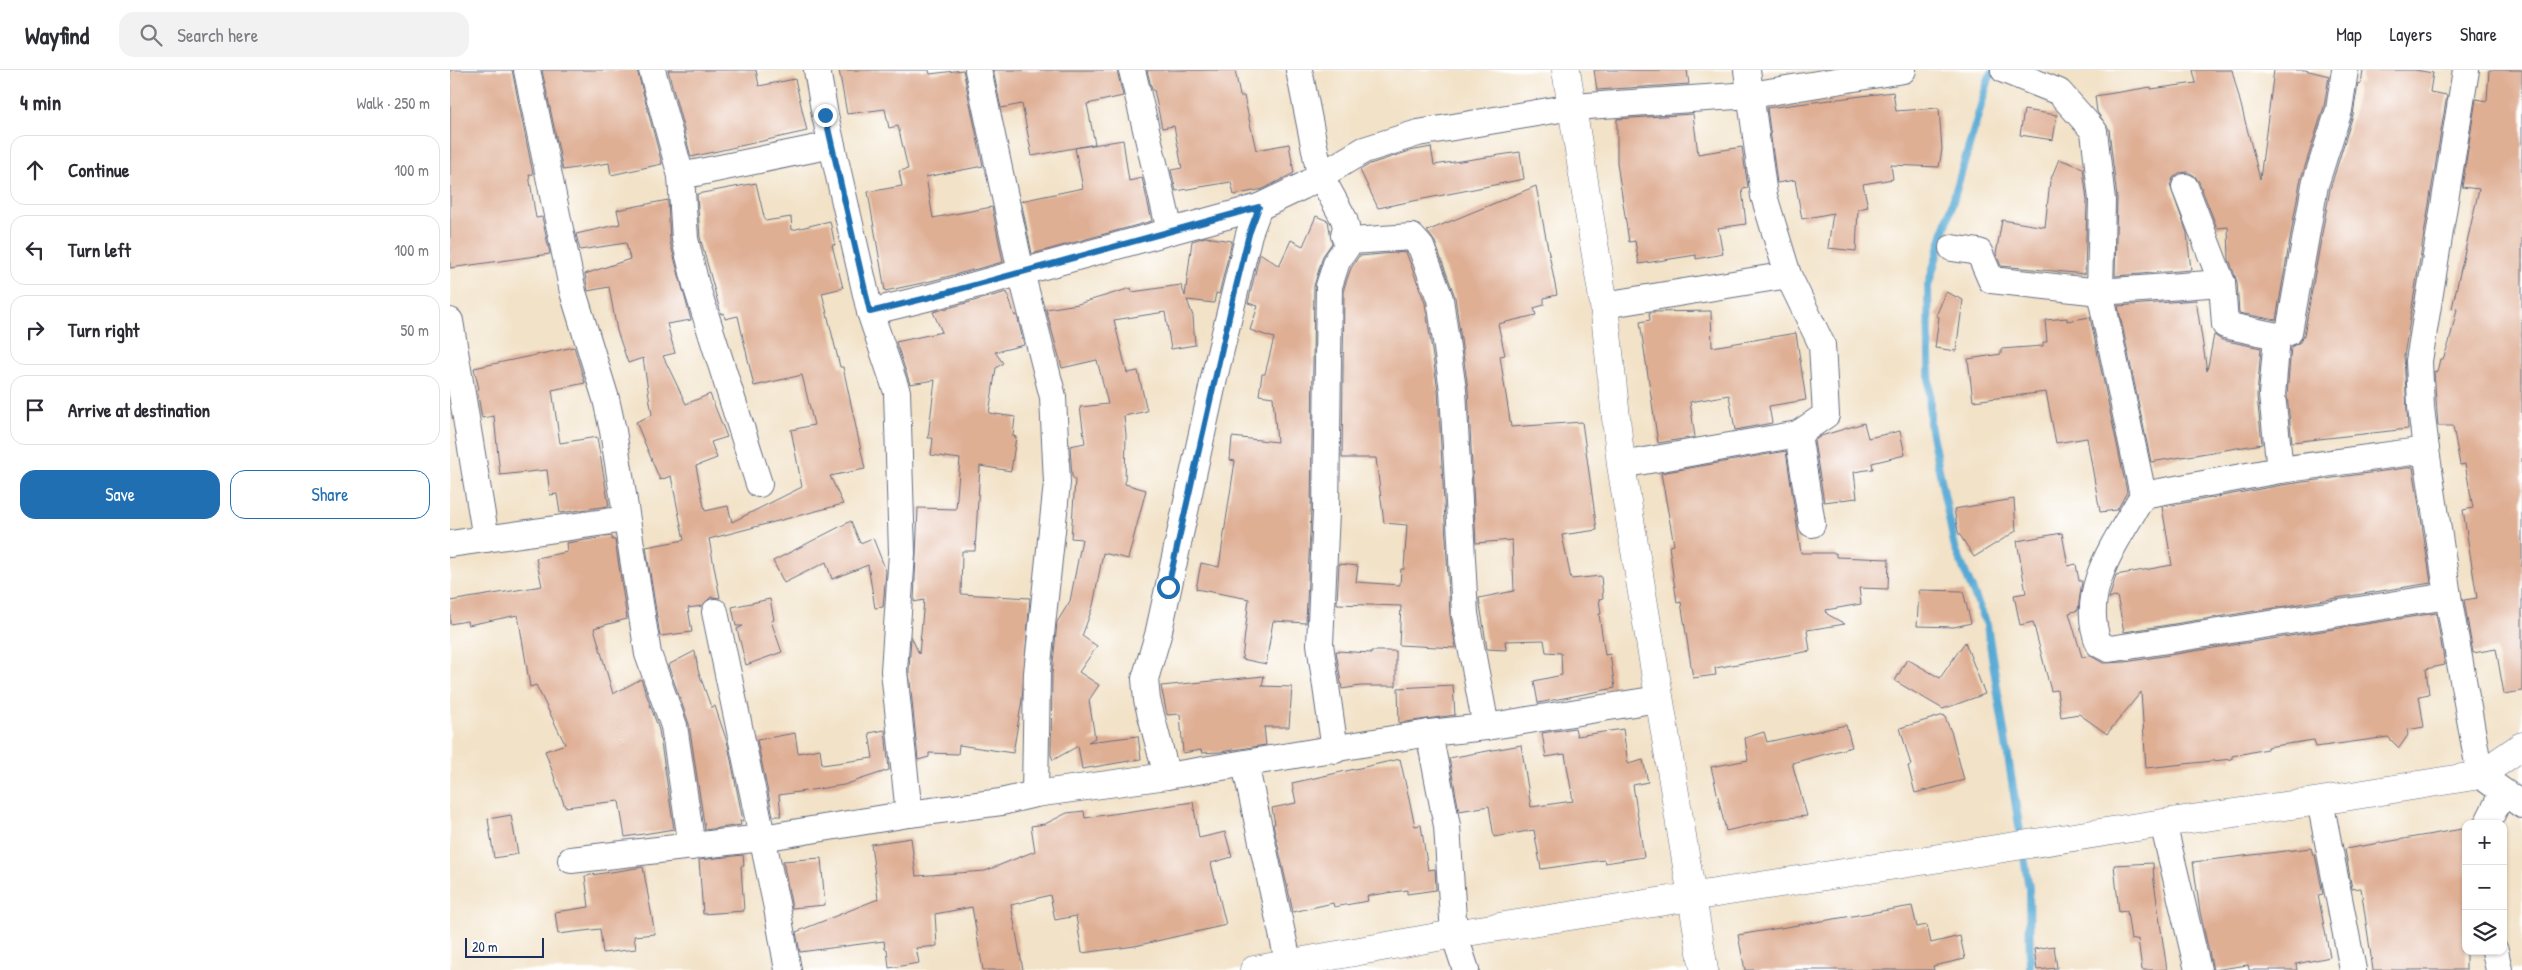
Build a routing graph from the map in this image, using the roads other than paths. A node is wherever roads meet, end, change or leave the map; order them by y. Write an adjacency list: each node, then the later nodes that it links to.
1 (527, 70): 37 (street)
2 (652, 70): 17 (street)
3 (817, 70): 15 (street)
4 (978, 70): 23 (street)
5 (1132, 70): 20 (street)
6 (1299, 70): 16 (street)
7 (1566, 70): 14 (street)
8 (1747, 70): 13 (street)
9 (1903, 70): 13 (street)
10 (2004, 70): 26 (street)
11 (2345, 70): 30 (street)
12 (2466, 70): 32 (street)
13 (1751, 95): 14 (street); 24 (street)
14 (1572, 107): 16 (street); 27 (street)
15 (832, 145): 17 (street); 28 (street)
16 (1320, 175): 19 (street); 21 (street)
17 (681, 176): 35 (street)
18 (2185, 187): 25 (street)
19 (1259, 207): 20 (street); 50 (street)
20 (1170, 231): 23 (street)
21 (1351, 241): 44 (street); 47 (street)
22 (1952, 248): 26 (street)
23 (1021, 272): 28 (street); 51 (street)
24 (1788, 275): 27 (street); 31 (street)
25 (2222, 283): 26 (street); 30 (street)
26 (2100, 292): 36 (street)
27 (1604, 305): 33 (street)
28 (870, 312): 54 (street)
29 (450, 321): 39 (street)
30 (2277, 336): 34 (street)
31 (1798, 434): 33 (street); 38 (street)
32 (2426, 450): 34 (street); 41 (street)
33 (1621, 464): 43 (street)
34 (2280, 470): 36 (street)
35 (759, 484)
36 (2143, 495): 41 (street)
37 (626, 519): 39 (street); 58 (street)
38 (1812, 524)
39 (486, 539): 40 (street)
40 (450, 544)
41 (2448, 596): 49 (street)
42 (715, 612): 57 (street)
43 (1658, 699): 44 (street); 60 (street)
44 (1486, 727): 45 (street)
45 (1430, 733): 47 (street); 61 (street)
46 (2522, 746): 49 (street)
47 (1334, 750): 48 (street)
48 (1245, 764): 50 (street); 63 (street)
49 (2480, 775): 52 (street); 53 (street)
50 (1167, 776): 51 (street)
51 (1035, 794): 54 (street)
52 (2512, 798): 55 (street)
53 (2320, 801): 56 (street); 69 (street)
54 (909, 814): 57 (street)
55 (2491, 820)
56 (2163, 823): 60 (street); 68 (street)
57 (762, 838): 58 (street); 64 (street)
58 (692, 847): 59 (street)
59 (571, 860)
60 (1692, 898): 61 (street); 67 (street)
61 (1454, 934): 63 (street); 66 (street)
62 (2496, 955): 70 (street)
63 (1289, 967): 65 (street)
64 (788, 970)
65 (1254, 970)
66 (1466, 970)
67 (1704, 970)
68 (2198, 970)
69 (2353, 970)
70 (2500, 970)

